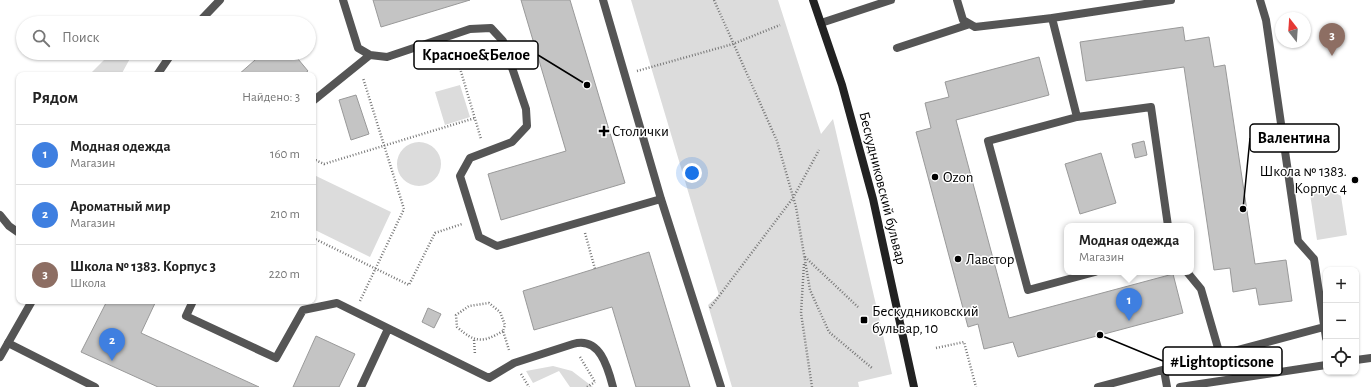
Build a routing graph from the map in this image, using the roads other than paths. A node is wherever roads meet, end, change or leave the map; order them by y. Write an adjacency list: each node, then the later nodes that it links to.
1 (220, 0): 10 (street)
2 (343, 0): 15 (street)
3 (603, 0): 20 (street)
4 (813, 0): 12 (street, Бескудниковский бульвар)
5 (891, 0): 12 (street)
6 (957, 0): 13 (street)
7 (1171, 0): 9 (street)
8 (1260, 0): 28 (street)
9 (1154, 1): 11 (street)
10 (205, 16)
11 (1052, 18): 13 (street); 19 (street)
12 (821, 23): 44 (street, Бескудниковский бульвар)
13 (970, 24): 14 (street)
14 (897, 48)
15 (370, 55): 18 (street); 20 (street)
16 (167, 60): 17 (street)
17 (159, 72)
18 (316, 99)
19 (1077, 117): 22 (street); 24 (street)
20 (661, 199): 43 (street)
21 (0, 215): 23 (street)
22 (1168, 223)
23 (16, 231)
24 (1084, 275)
25 (1190, 275): 32 (street)
26 (30, 304): 31 (street)
27 (192, 304): 30 (street)
28 (1323, 320)
29 (1323, 327): 32 (street)
30 (388, 329): 38 (street); 40 (street)
31 (8, 343): 33 (street); 39 (street)
32 (1220, 355): 37 (street)
33 (0, 357)
34 (1371, 358): 35 (street)
35 (1359, 360)
36 (1323, 365): 47 (street)
37 (1164, 370): 45 (street); 46 (street)
38 (489, 378): 41 (street); 42 (street)
39 (95, 387)
40 (361, 387)
41 (491, 387)
42 (613, 387)
43 (721, 387)
44 (914, 387)
45 (1098, 387)
46 (1167, 387)
47 (1180, 387)

